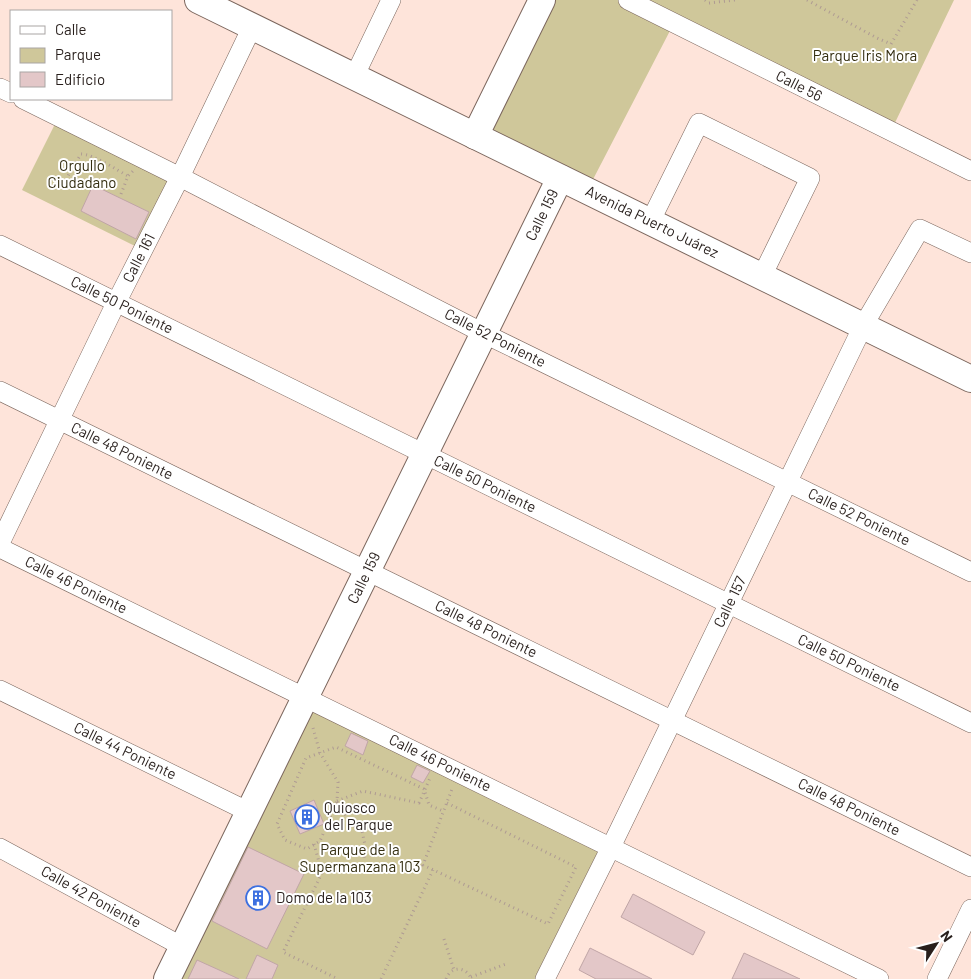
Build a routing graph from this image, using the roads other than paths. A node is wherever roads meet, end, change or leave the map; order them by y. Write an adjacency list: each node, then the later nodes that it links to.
1 (198, 0): 5 (street, Avenida Puerto Juárez)
2 (391, 0): 6 (street)
3 (542, 0): 8 (street)
4 (628, 0): 9 (street, Calle 56)
5 (252, 27): 6 (street, Avenida Puerto Juárez); 10 (street, Calle 161)
6 (354, 77): 8 (street, Avenida Puerto Juárez)
7 (25, 100): 10 (street, Calle 52 Poniente)
8 (475, 136): 11 (street, Avenida Puerto Juárez)
9 (971, 171)
10 (180, 177): 16 (street, Calle 161); 18 (street, Calle 52 Poniente)
11 (560, 178): 12 (street, Avenida Puerto Juárez); 18 (street, Calle 159)
12 (650, 222): 15 (street, Avenida Puerto Juárez); 15 (street)
13 (0, 245): 16 (street, Calle 50 Poniente)
14 (971, 253): 17 (street, Calle 157)
15 (762, 276): 17 (street, Avenida Puerto Juárez)
16 (117, 301): 21 (street, Calle 161); 22 (street, Calle 50 Poniente)
17 (863, 326): 19 (street, Avenida Puerto Juárez); 23 (street, Calle 157)
18 (483, 333): 22 (street, Calle 159); 23 (street, Calle 52 Poniente)
19 (971, 379)
20 (0, 391): 21 (street, Calle 48 Poniente)
21 (59, 420): 24 (street, Calle 161); 26 (street, Calle 48 Poniente)
22 (424, 455): 26 (street, Calle 159); 28 (street, Calle 50 Poniente)
23 (788, 482): 27 (street, Calle 52 Poniente); 28 (street, Calle 157)
24 (0, 543)
25 (0, 548): 30 (street, Calle 46 Poniente)
26 (367, 571): 30 (street, Calle 159); 31 (street, Calle 48 Poniente)
27 (971, 572)
28 (729, 604): 31 (street, Calle 157); 32 (street, Calle 50 Poniente)
29 (0, 690): 33 (street, Calle 44 Poniente)
30 (305, 698): 33 (street, Calle 159); 34 (street, Calle 46 Poniente)
31 (672, 721): 34 (street, Calle 157); 36 (street, Calle 48 Poniente)
32 (971, 723)
33 (249, 812): 38 (street, Calle 159)
34 (611, 847): 40 (street, Calle 157); 41 (street, Calle 46 Poniente)
35 (0, 848): 38 (street, Calle 42 Poniente)
36 (971, 867)
37 (971, 909): 42 (street)
38 (183, 947): 39 (street, Calle 159)
39 (167, 979)
40 (545, 979)
41 (879, 979)
42 (937, 979)

